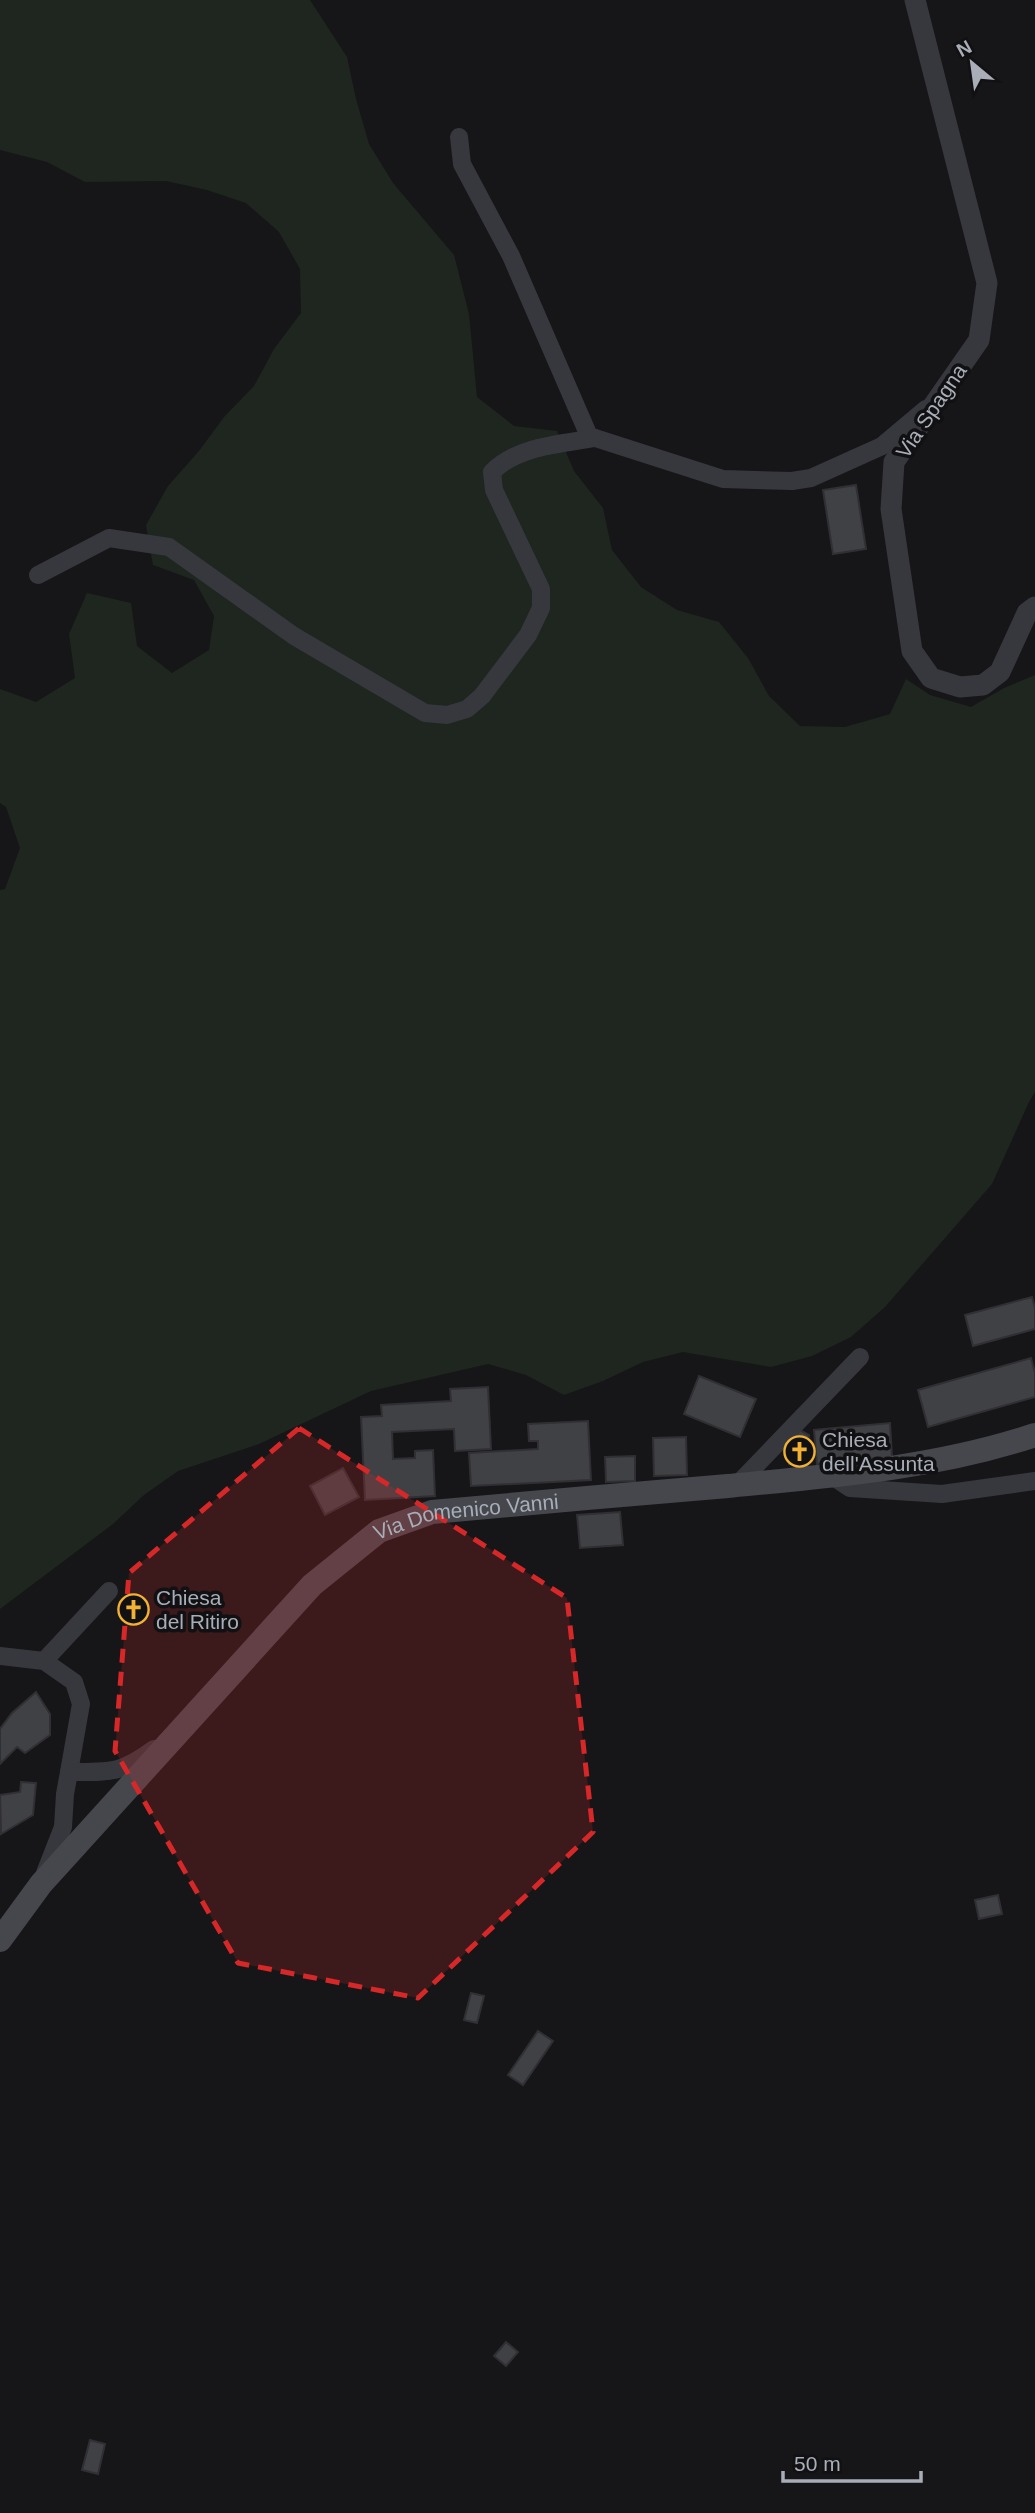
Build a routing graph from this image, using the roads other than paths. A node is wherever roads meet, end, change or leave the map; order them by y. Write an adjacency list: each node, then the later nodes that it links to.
1 (915, 0): 3 (street, Via Spagna)
2 (459, 137): 4 (street)
3 (939, 398): 4 (street); 6 (street, Via Spagna)
4 (595, 438): 5 (street)
5 (38, 575)
6 (1035, 607)
7 (860, 1357): 11 (street)
8 (1035, 1435): 9 (main road, Via Domenico Vanni)
9 (832, 1476): 10 (street); 11 (main road, Via Domenico Vanni)
10 (1035, 1482)
11 (737, 1485): 15 (main road, Via Domenico Vanni)
12 (109, 1591): 14 (street)
13 (0, 1656): 14 (street)
14 (44, 1661): 16 (street)
15 (180, 1730): 16 (street); 17 (main road, Via Domenico Vanni)
16 (69, 1772): 17 (street)
17 (41, 1884): 18 (main road, Via Domenico Vanni)
18 (0, 1940)

